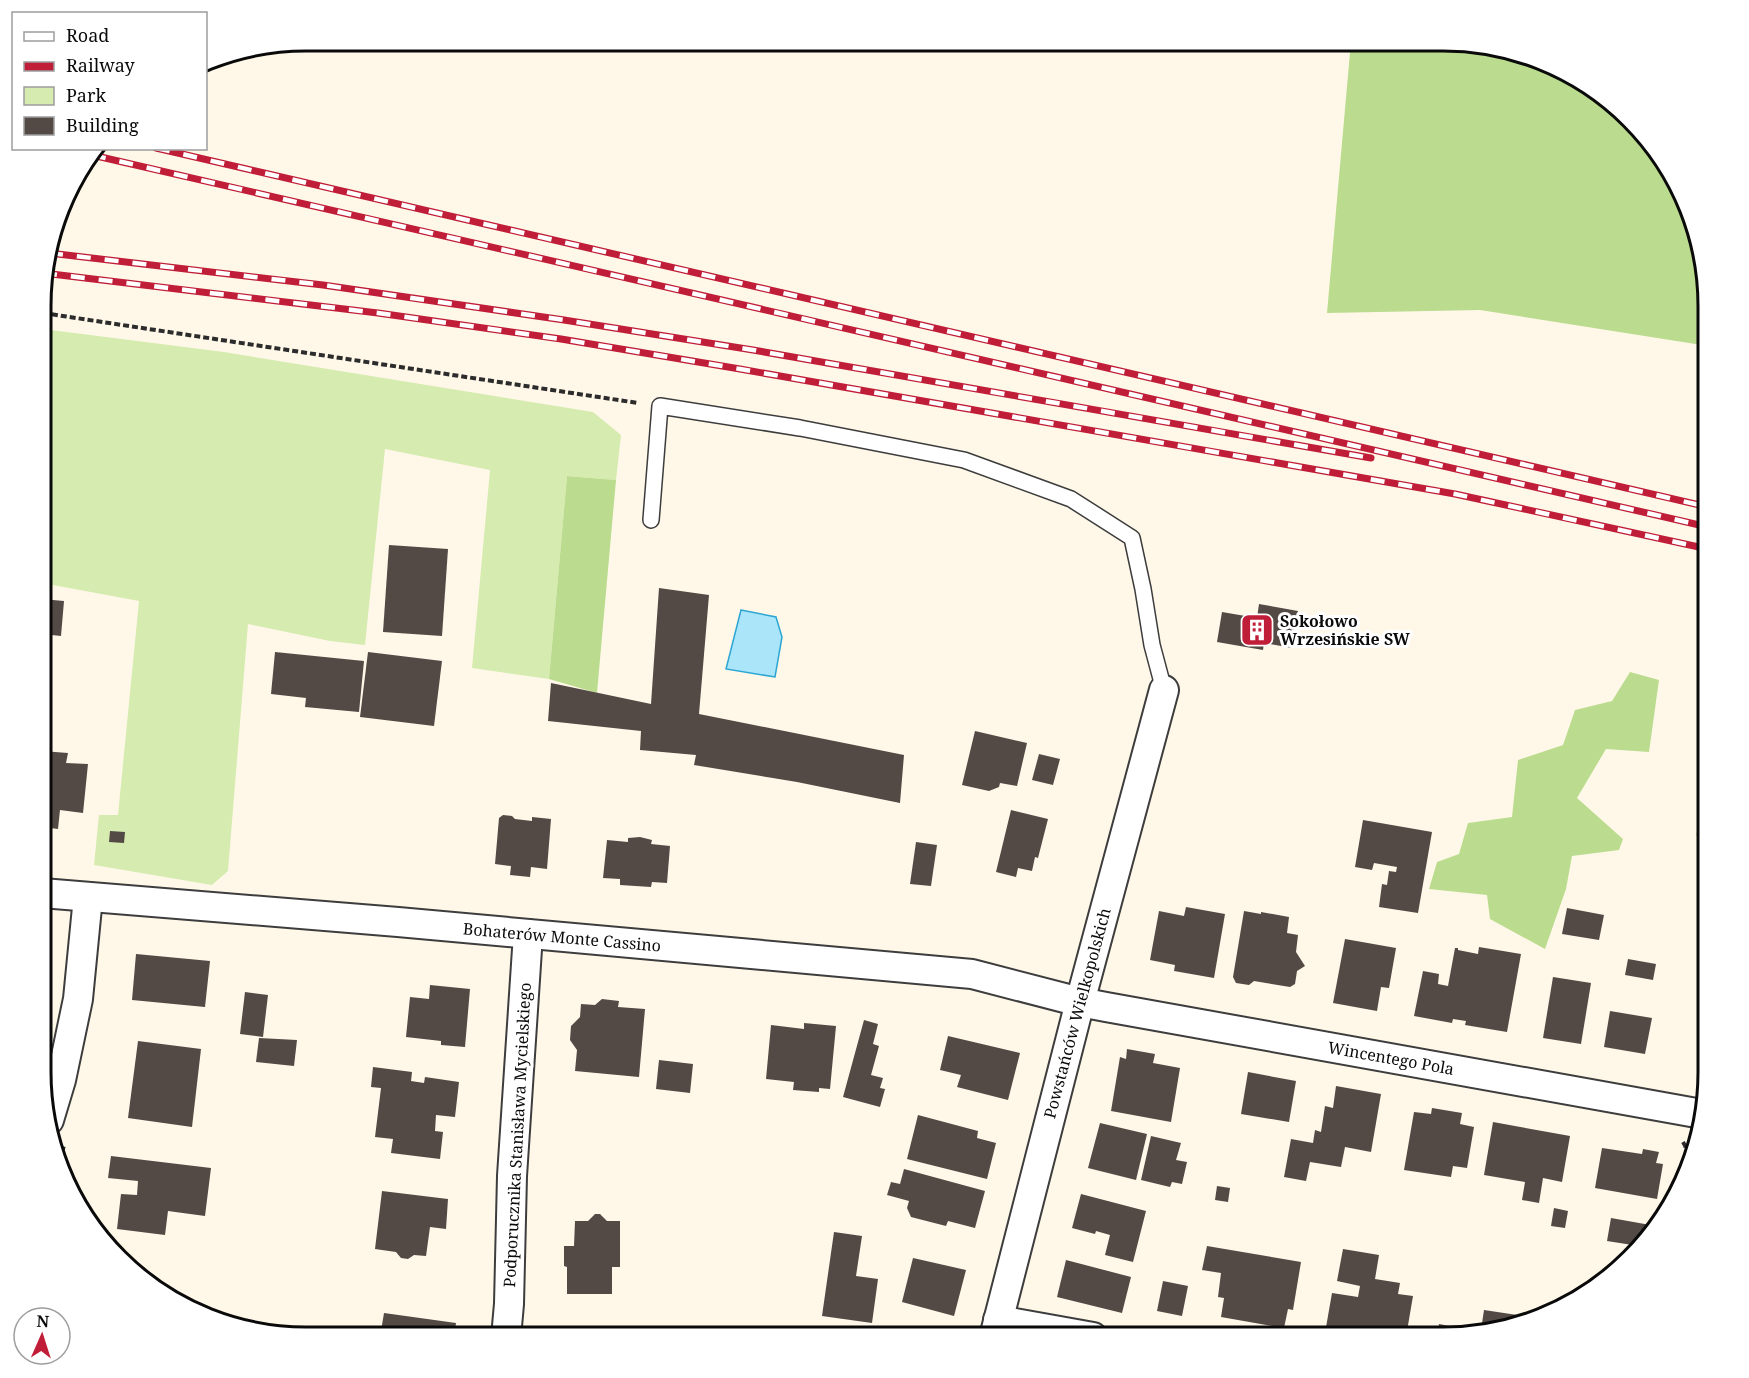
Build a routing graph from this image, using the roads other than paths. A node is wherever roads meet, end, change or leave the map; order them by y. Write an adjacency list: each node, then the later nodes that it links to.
1 (651, 520): 2 (lane)
2 (1164, 690): 6 (street, Powstańców Wielkopolskich)
3 (51, 894): 4 (street, Bohaterów Monte Cassino)
4 (88, 897): 5 (street, Bohaterów Monte Cassino); 7 (street)
5 (528, 934): 6 (street, Bohaterów Monte Cassino); 9 (street, Podporucznika Stanisława Mycielskiego)
6 (1080, 1002): 8 (street, Wincentego Pola); 10 (street, Powstańców Wielkopolskich)
7 (53, 1106)
8 (1695, 1113)
9 (507, 1327)
10 (997, 1327)

